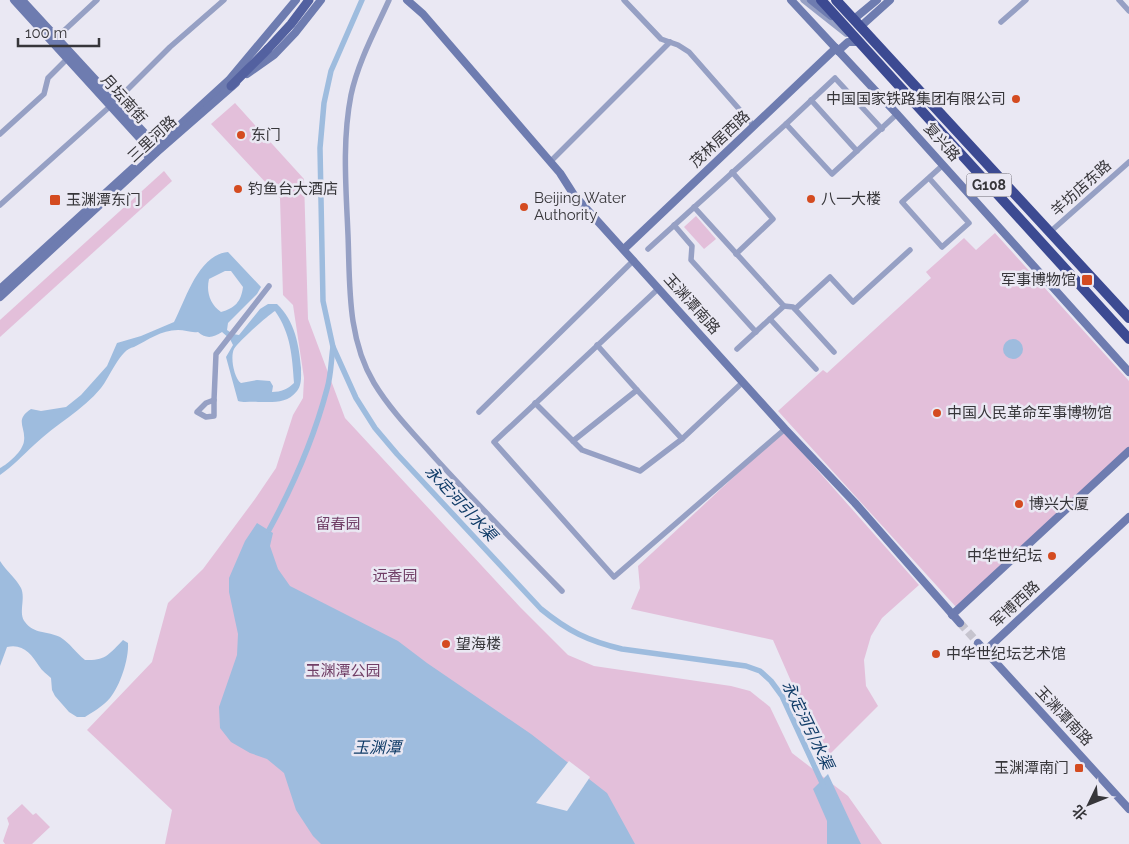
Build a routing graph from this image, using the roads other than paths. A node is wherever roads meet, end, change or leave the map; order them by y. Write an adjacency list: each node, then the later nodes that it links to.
1 (14, 0): 26 (street, 月坛南街)
2 (22, 0): 26 (street, 月坛南街)
3 (97, 0): 26 (street)
4 (224, 0): 34 (street)
5 (296, 0): 32 (street, 三里河路)
6 (309, 0): 32 (main road, bridge)
7 (321, 0): 32 (street, 三里河路)
8 (388, 0): 81 (street)
9 (407, 0): 42 (street, 玉渊潭南路)
10 (624, 0): 27 (street)
11 (791, 0): 29 (street, 复兴路)
12 (803, 0): 28 (street)
13 (811, 0): 25 (street)
14 (821, 0): 25 (highway, 复兴路 / G108)
15 (836, 0): 24 (highway, 复兴路 / G108)
16 (877, 0): 21 (street)
17 (890, 0): 22 (street)
18 (1026, 0): 23 (street)
19 (1119, 0): 20 (street)
20 (1129, 10)
21 (864, 12): 22 (street); 24 (street)
22 (870, 18): 24 (street)
23 (1001, 22)
24 (857, 23): 50 (highway, 复兴路 / G108)
25 (849, 30): 31 (highway, 复兴路 / G108)
26 (55, 39): 30 (street, 月坛南街); 34 (street, 月坛南街)
27 (670, 42): 37 (street); 42 (street)
28 (856, 42): 29 (street, 茂林居西路); 31 (street)
29 (837, 50): 35 (street, 复兴路); 37 (street, 茂林居西路)
30 (68, 58): 34 (street, 月坛南街); 39 (street)
31 (876, 59): 65 (highway, 复兴路 / G108)
32 (230, 83): 40 (street, 三里河路)
33 (811, 100): 36 (street); 38 (street); 41 (street)
34 (114, 103): 40 (street, 月坛南街); 47 (street)
35 (897, 114): 38 (street); 44 (street, 复兴路)
36 (786, 124): 41 (street); 45 (street)
37 (754, 126): 52 (street, 茂林居西路)
38 (882, 129): 41 (street)
39 (0, 134)
40 (155, 150): 58 (street, 三里河路); 59 (street, 三里河路)
41 (857, 152)
42 (550, 162): 52 (street, 玉渊潭南路)
43 (1129, 162): 50 (street, 羊坊店东路)
44 (943, 165): 46 (street); 70 (street, 复兴路)
45 (732, 172): 48 (street); 54 (street)
46 (929, 178): 46 (street)
47 (0, 206)
48 (694, 207): 49 (street); 54 (street)
49 (674, 225): 51 (street); 64 (street)
50 (1050, 232): 62 (highway, 复兴路 / G108)
51 (648, 248)
52 (624, 249): 55 (street, 玉渊潭南路)
53 (910, 250): 61 (street)
54 (736, 254): 60 (street)
55 (634, 260): 57 (street, 玉渊潭南路); 75 (street)
56 (269, 286): 73 (street)
57 (659, 288): 66 (street); 71 (street, 玉渊潭南路)
58 (0, 289)
59 (0, 297)
60 (784, 306): 61 (street); 63 (street)
61 (795, 309): 68 (street)
62 (1129, 318)
63 (770, 319): 64 (street); 69 (street)
64 (756, 332): 67 (street)
65 (1129, 340)
66 (597, 345): 72 (street); 74 (street)
67 (737, 350)
68 (834, 352)
69 (816, 369)
70 (1129, 372)
71 (743, 382): 76 (street, 玉渊潭南路); 77 (street)
72 (638, 390): 77 (street); 78 (street)
73 (214, 400)
74 (535, 404): 76 (street); 78 (street)
75 (479, 412)
76 (785, 429): 82 (street, 玉渊潭南路)
77 (682, 439): 78 (street)
78 (573, 441)
79 (1129, 451): 82 (street)
80 (1129, 517): 85 (street, 军博西路)
81 (562, 591)
82 (952, 615): 83 (street, 玉渊潭南路)
83 (960, 623)
84 (978, 643): 85 (street, 玉渊潭南路)
85 (985, 651): 86 (street, 玉渊潭南路)
86 (1129, 808)

